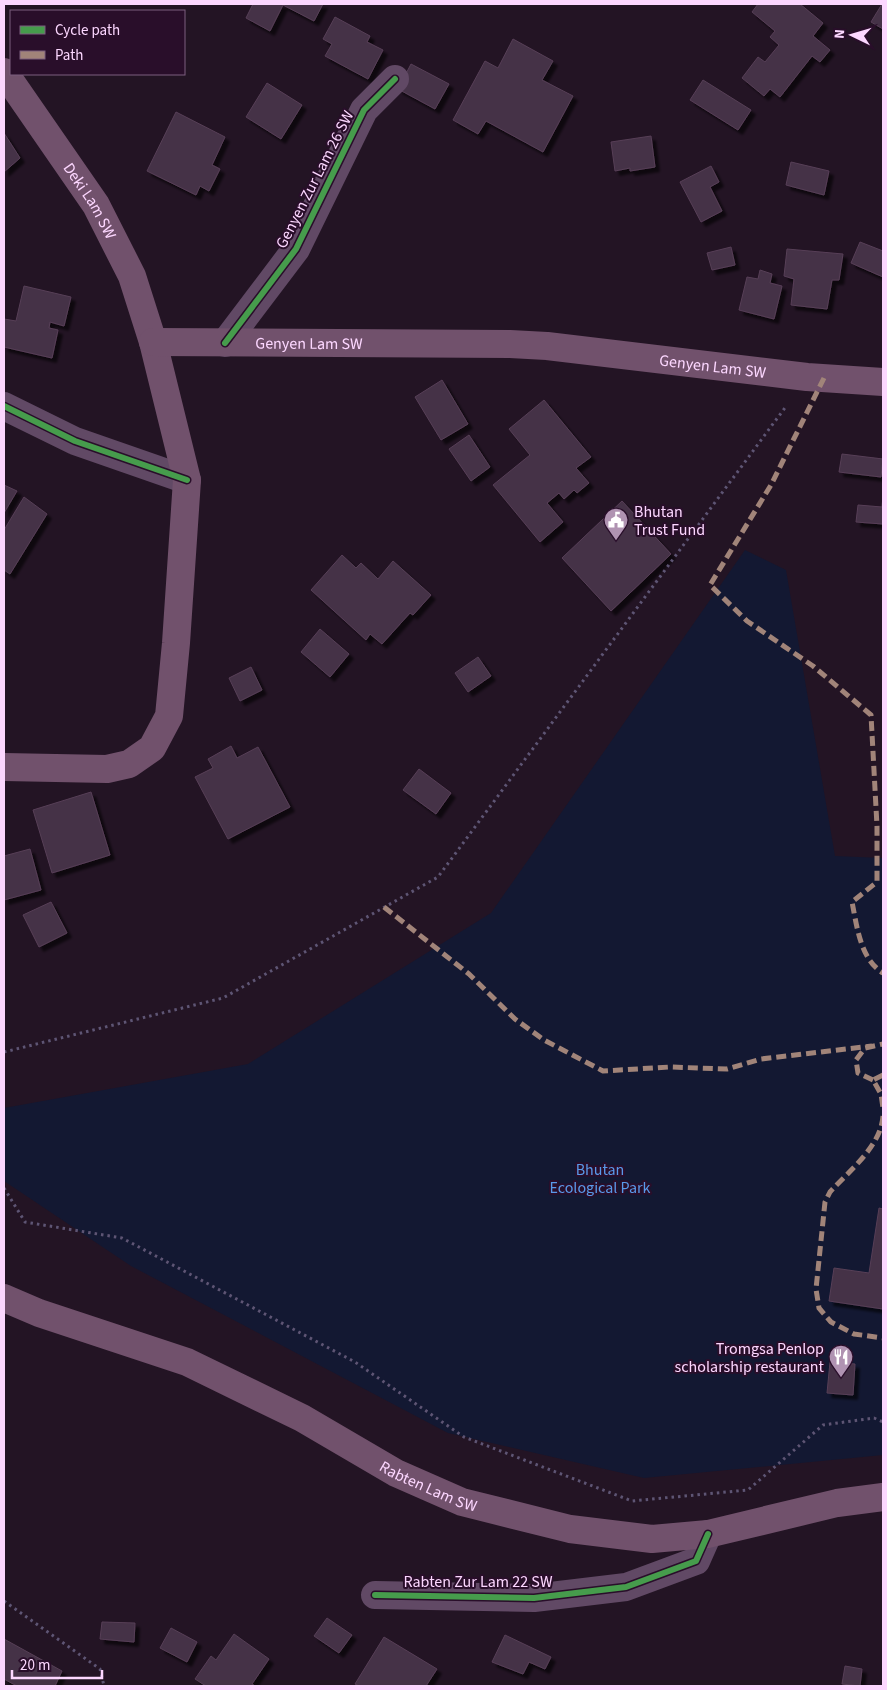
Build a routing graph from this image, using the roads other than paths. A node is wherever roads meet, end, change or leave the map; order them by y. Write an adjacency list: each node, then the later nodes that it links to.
1 (4, 72): 3 (main road, Deki Lam SW)
2 (395, 79): 4 (street, Genyen Zur Lam 26 SW)
3 (153, 342): 4 (main road, Genyen Lam SW); 7 (main road)
4 (225, 343): 5 (main road, Genyen Lam SW)
5 (883, 382)
6 (4, 406): 7 (street)
7 (187, 480): 8 (main road)
8 (4, 767)
9 (4, 1298): 11 (main road, Rabten Lam SW)
10 (879, 1492): 11 (main road, Rabten Lam SW)
11 (708, 1534): 12 (street, Rabten Zur Lam 22 SW)
12 (375, 1595)

